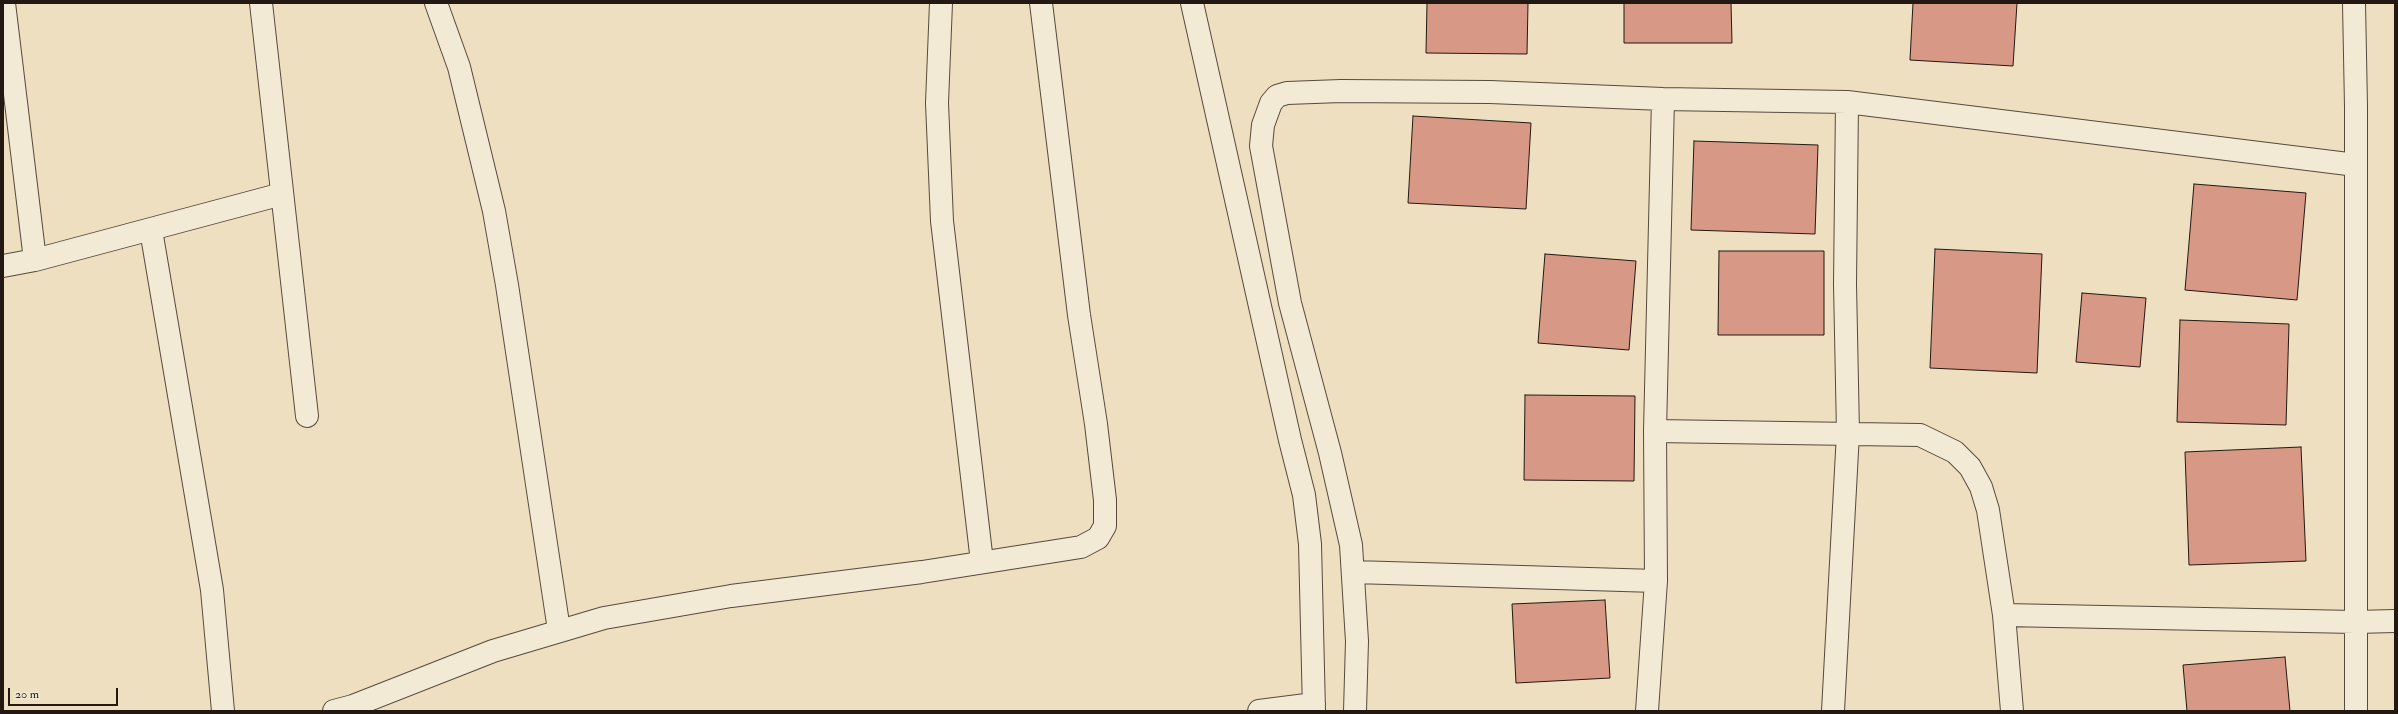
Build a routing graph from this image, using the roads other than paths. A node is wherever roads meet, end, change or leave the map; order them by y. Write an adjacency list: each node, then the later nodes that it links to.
1 (4, 3): 13 (street)
2 (261, 3): 11 (street)
3 (436, 3): 24 (street)
4 (941, 3): 18 (street)
5 (1041, 3): 18 (street)
6 (1192, 3): 25 (street)
7 (2354, 3): 10 (street)
8 (1663, 99): 9 (street); 16 (street); 19 (street)
9 (1847, 102): 10 (street); 17 (street)
10 (2356, 165): 23 (street)
11 (282, 194): 12 (street); 15 (street)
12 (151, 230): 13 (street); 26 (street)
13 (35, 260): 14 (street)
14 (3, 266)
15 (307, 416)
16 (1655, 430): 17 (street); 20 (street)
17 (1848, 433): 21 (street); 31 (street)
18 (982, 562): 24 (street)
19 (1354, 572): 20 (street); 29 (street)
20 (1656, 581): 30 (street)
21 (2004, 615): 23 (street); 32 (street)
22 (2395, 621): 23 (street)
23 (2355, 622): 33 (street)
24 (559, 630): 27 (street)
25 (1314, 707): 28 (street)
26 (223, 711)
27 (334, 711)
28 (1259, 711)
29 (1355, 711)
30 (1647, 711)
31 (1833, 711)
32 (2012, 711)
33 (2356, 711)

